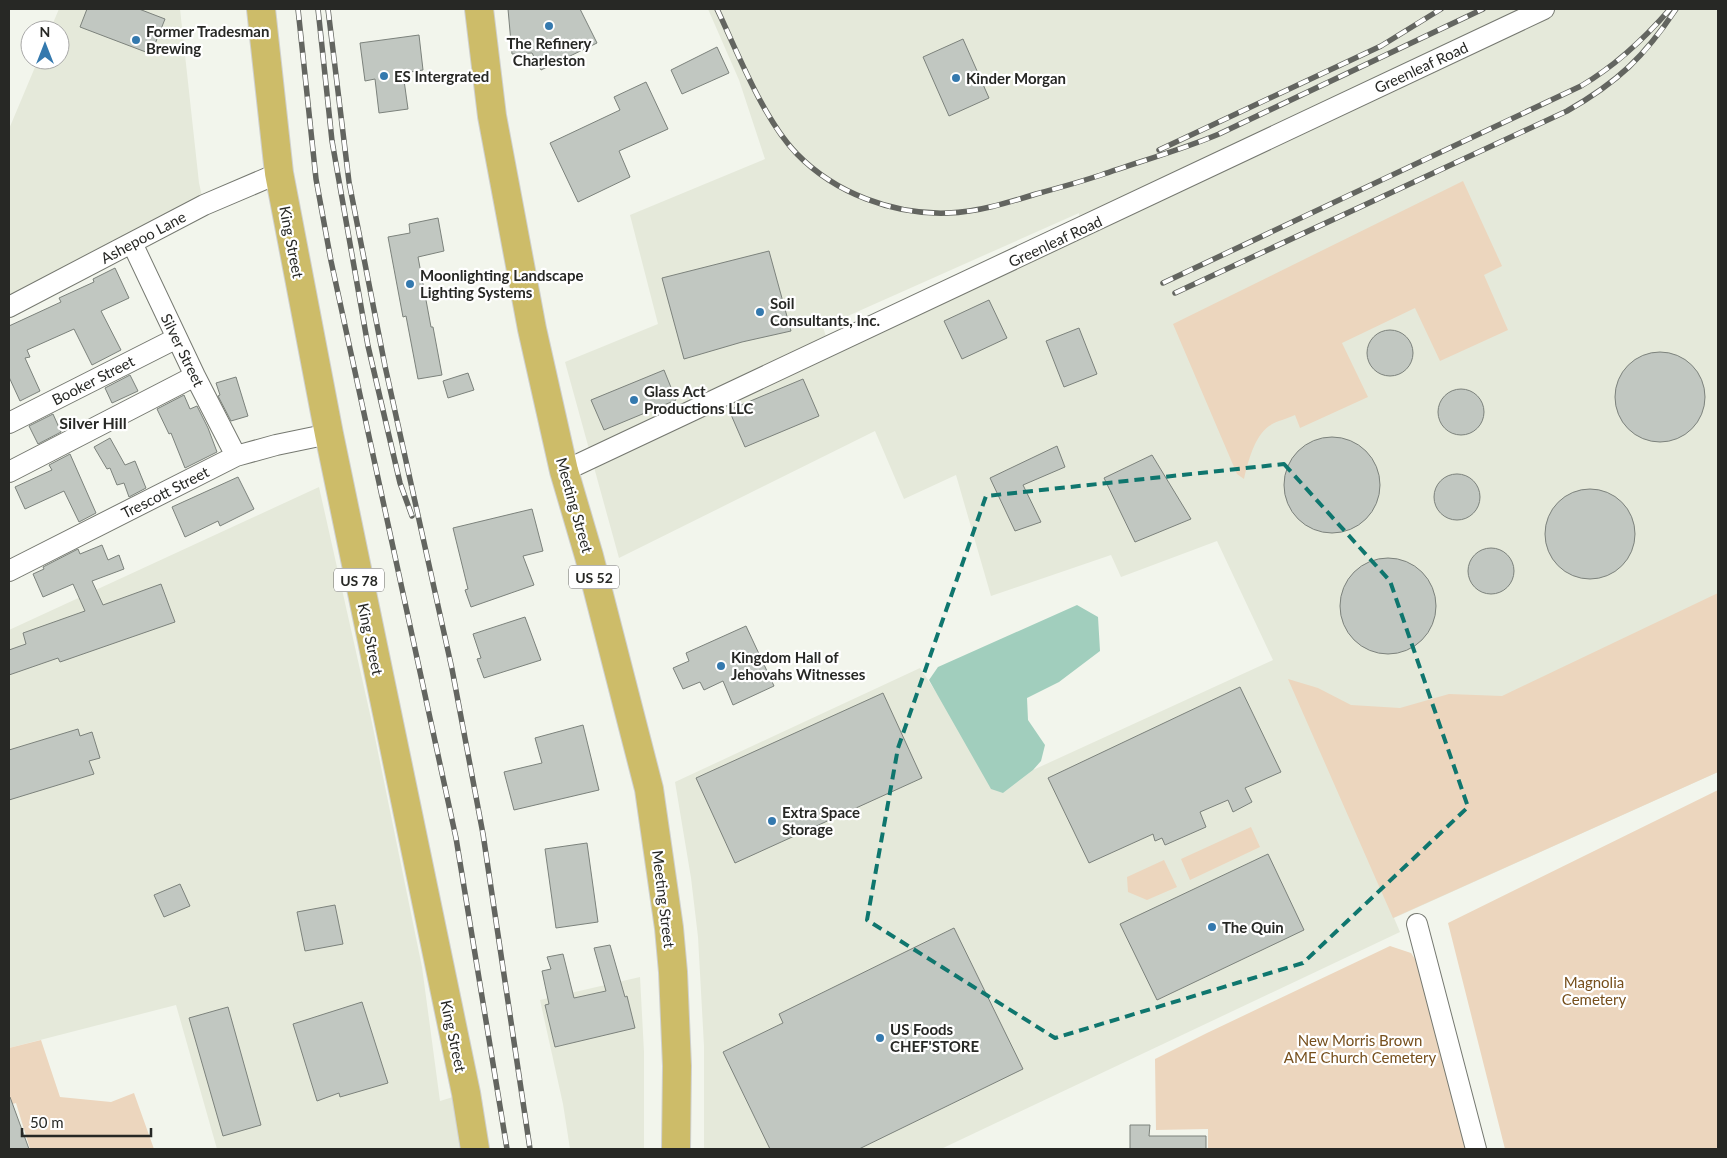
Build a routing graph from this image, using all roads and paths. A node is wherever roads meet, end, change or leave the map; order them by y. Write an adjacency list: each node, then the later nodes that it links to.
1 (261, 9): 4 (main road, King Street / US 78)
2 (479, 9): 12 (main road, Meeting Street / US 52)
3 (1544, 9): 12 (street, Greenleaf Road)
4 (279, 173): 5 (street, Ashepoo Lane); 10 (main road, King Street / US 78)
5 (132, 243): 6 (street, Ashepoo Lane); 7 (street, Silver Street)
6 (9, 307)
7 (177, 338): 8 (street, Silver Street); 9 (street, Booker Street)
8 (195, 376): 11 (street, Silver Street); 13 (street)
9 (9, 423)
10 (329, 434): 11 (street, Trescott Street); 16 (main road, King Street / US 78)
11 (236, 456): 14 (street, Trescott Street)
12 (564, 470): 17 (main road, Meeting Street / US 52)
13 (9, 472)
14 (9, 571)
15 (1417, 924): 18 (street)
16 (475, 1149)
17 (676, 1149)
18 (1476, 1149)

